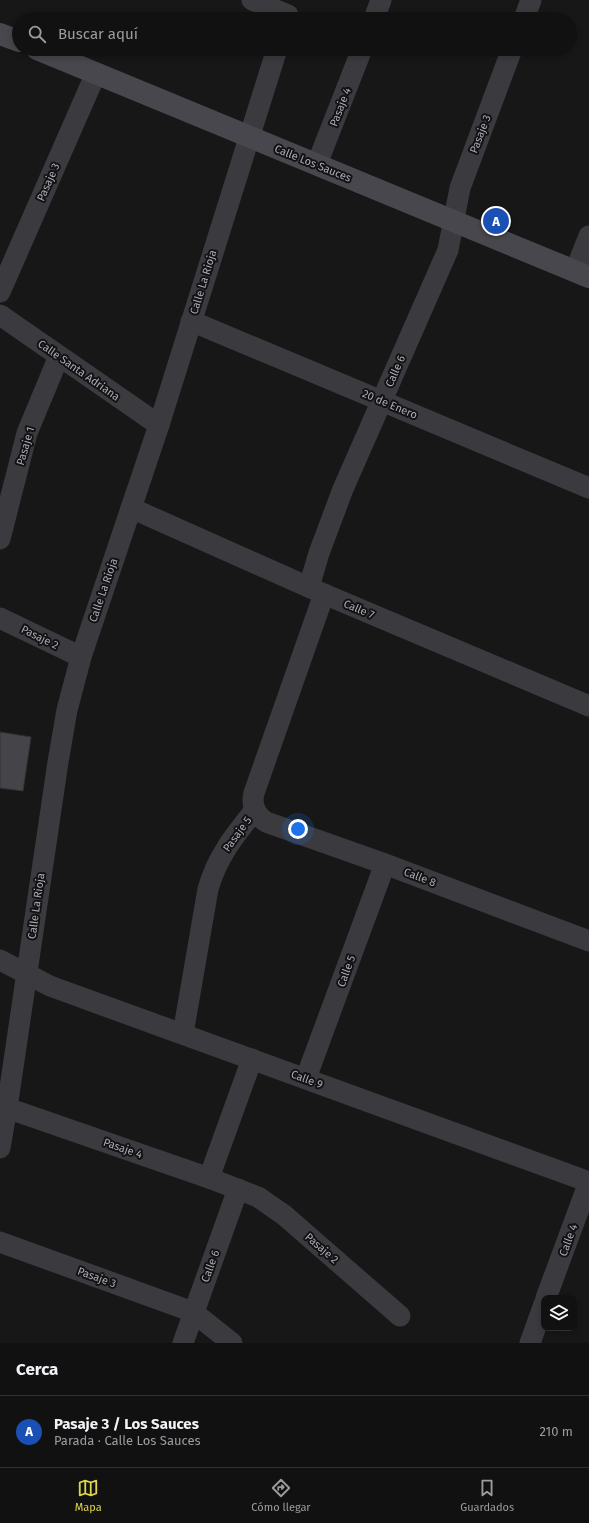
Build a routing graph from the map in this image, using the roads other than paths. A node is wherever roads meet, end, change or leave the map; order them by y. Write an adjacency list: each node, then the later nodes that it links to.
1 (252, 0): 4 (street)
2 (381, 0): 5 (street)
3 (531, 0): 6 (street)
4 (289, 11)
5 (377, 12)
6 (527, 12)
7 (0, 34): 8 (street)
8 (12, 38)
9 (54, 56): 13 (street, Calle Los Sauces)
10 (275, 56): 14 (street, Calle La Rioja)
11 (359, 56): 15 (street, Pasaje 4)
12 (509, 56): 16 (street, Pasaje 3)
13 (96, 73): 14 (street, Calle Los Sauces); 19 (street, Pasaje 3)
14 (249, 136): 15 (street, Calle Los Sauces); 21 (street, Calle La Rioja)
15 (317, 164): 16 (street, Calle Los Sauces)
16 (454, 221): 18 (street, Calle Los Sauces); 23 (street, Calle 6)
17 (589, 236): 18 (street)
18 (582, 274)
19 (0, 292)
20 (0, 315): 22 (street, Calle Santa Adriana)
21 (191, 321): 23 (street, 20 de Enero); 24 (street, Calle La Rioja)
22 (59, 356): 24 (street, Calle Santa Adriana); 27 (street, Pasaje 1)
23 (382, 401): 25 (street, 20 de Enero); 28 (street, Calle 6)
24 (159, 425): 26 (street, Calle La Rioja)
25 (589, 488)
26 (131, 508): 28 (street, Calle 7); 30 (street, Calle La Rioja)
27 (0, 539)
28 (316, 590): 31 (street, Calle 7); 32 (street, Pasaje 5)
29 (0, 618): 30 (street, Pasaje 2)
30 (81, 657): 36 (street, Calle La Rioja)
31 (589, 706)
32 (255, 810): 33 (street, Calle 8); 37 (street, Pasaje 5)
33 (385, 864): 34 (street, Calle 8); 39 (street, Calle 5)
34 (589, 941)
35 (0, 960): 36 (street, Calle 9)
36 (26, 973): 37 (street, Calle 9); 40 (street, Calle La Rioja)
37 (183, 1034): 38 (street, Calle 9)
38 (252, 1059): 39 (street, Calle 9); 42 (street)
39 (306, 1078): 43 (street, Calle 9)
40 (7, 1108): 41 (street, Calle La Rioja); 42 (street, Pasaje 4)
41 (0, 1148)
42 (209, 1178): 44 (street, Pasaje 4)
43 (589, 1182): 46 (street, Calle 4)
44 (238, 1189): 47 (street, Calle 6); 49 (street, Pasaje 2)
45 (0, 1242): 47 (street, Pasaje 3)
46 (547, 1295)
47 (193, 1312): 50 (street, Calle 6); 51 (street)
48 (541, 1312): 52 (street)
49 (400, 1316)
50 (183, 1343)
51 (232, 1343)
52 (530, 1343)

